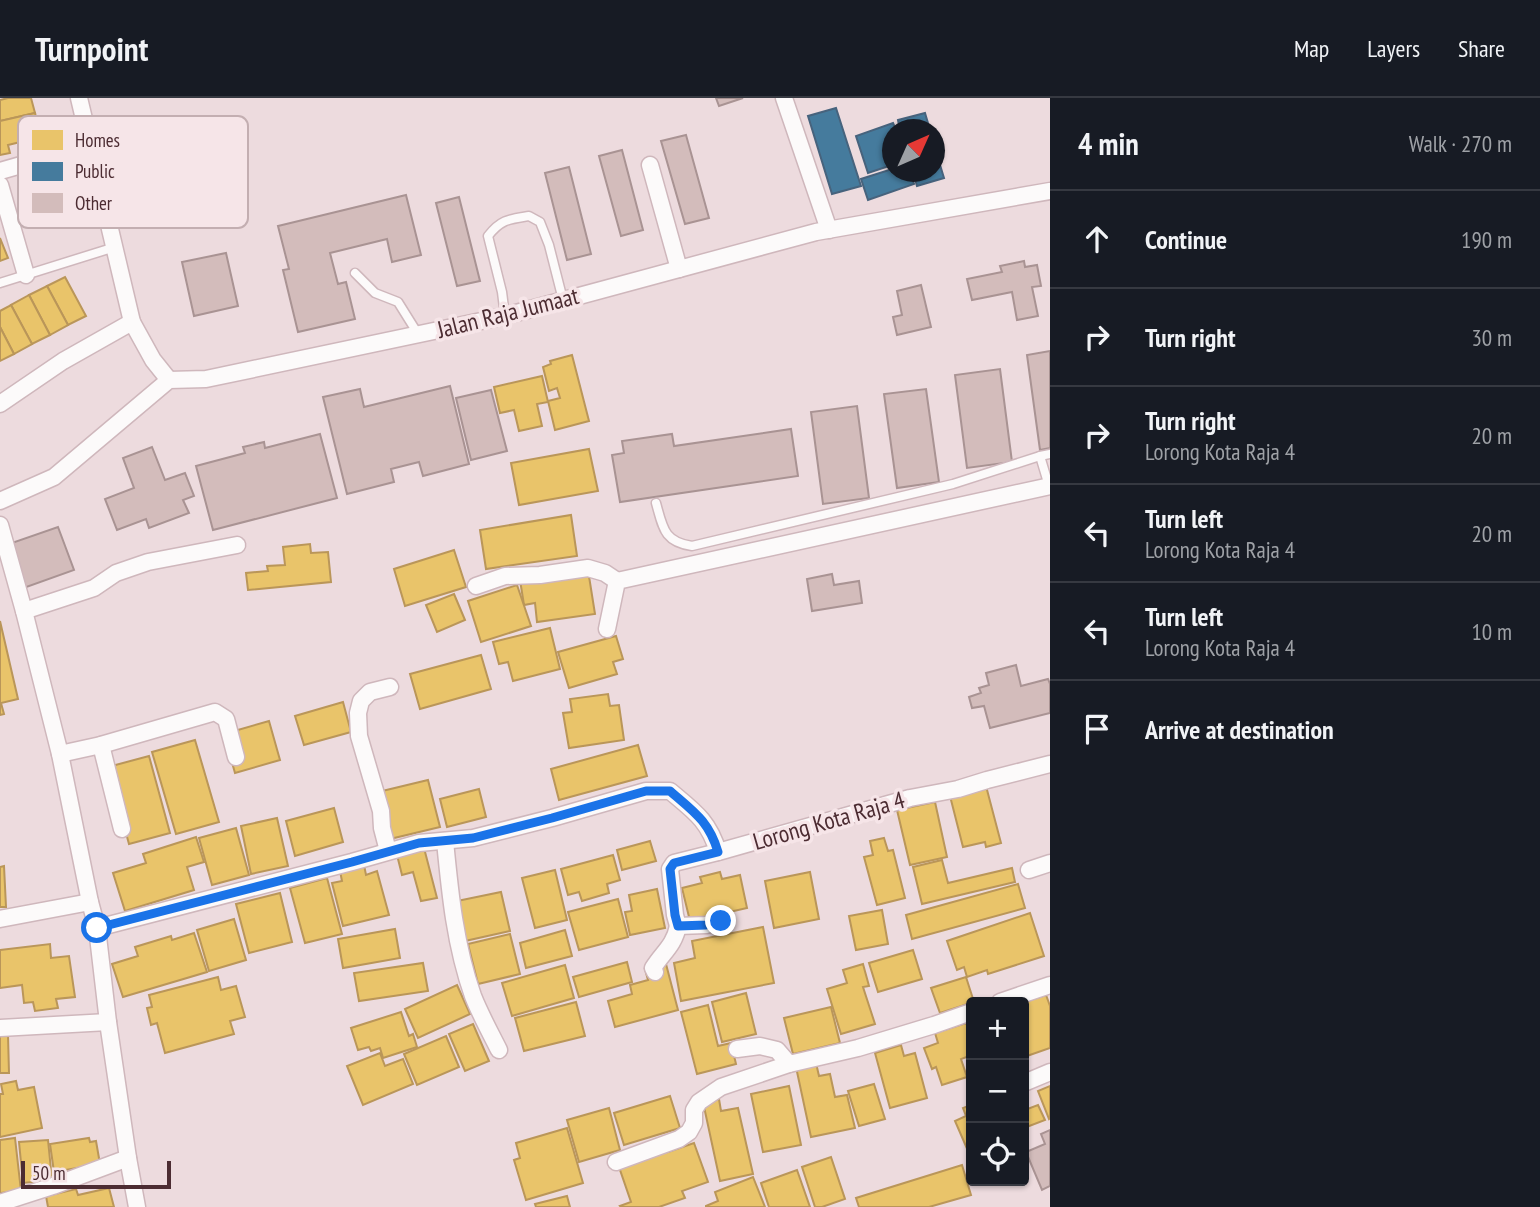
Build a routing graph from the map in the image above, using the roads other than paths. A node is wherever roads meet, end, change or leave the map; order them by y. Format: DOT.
graph roads {
  1 [pos="79,98"];
  2 [pos="783,98"];
  3 [pos="84,116"];
  4 [pos="650,165"];
  5 [pos="18,166"];
  6 [pos="0,171"];
  7 [pos="0,185"];
  8 [pos="1050,191"];
  9 [pos="111,228"];
  10 [pos="829,230"];
  11 [pos="115,247"];
  12 [pos="679,269"];
  13 [pos="355,273"];
  14 [pos="26,275"];
  15 [pos="0,283"];
  16 [pos="563,300"];
  17 [pos="505,316"];
  18 [pos="132,322"];
  19 [pos="418,334"];
  20 [pos="169,380"];
  21 [pos="0,404"];
  22 [pos="1050,454"];
  23 [pos="1040,456"];
  24 [pos="1049,486"];
  25 [pos="0,501"];
  26 [pos="656,503"];
  27 [pos="0,525"];
  28 [pos="237,545"];
  29 [pos="617,580"];
  30 [pos="476,586"];
  31 [pos="26,608"];
  32 [pos="607,629"];
  33 [pos="390,687"];
  34 [pos="80,750"];
  35 [pos="236,757"];
  36 [pos="1050,764"];
  37 [pos="122,829"];
  38 [pos="445,841"];
  39 [pos="388,851"];
  40 [pos="718,852"];
  41 [pos="1050,863"];
  42 [pos="1029,870"];
  43 [pos="89,902"];
  44 [pos="0,919"];
  45 [pos="721,921"];
  46 [pos="678,926"];
  47 [pos="97,928"];
  48 [pos="655,972"];
  49 [pos="1050,985"];
  50 [pos="1015,997"];
  51 [pos="966,1014"];
  52 [pos="108,1022"];
  53 [pos="0,1028"];
  54 [pos="499,1049"];
  55 [pos="737,1049"];
  56 [pos="789,1064"];
  57 [pos="1050,1072"];
  58 [pos="1029,1081"];
  59 [pos="128,1158"];
  60 [pos="616,1162"];
  61 [pos="0,1203"];
  62 [pos="137,1207"];
  1 -- 3 [label="street"];
  2 -- 10 [label="street"];
  4 -- 12 [label="street"];
  5 -- 6 [label="street"];
  7 -- 14 [label="street"];
  8 -- 10 [label="street, Jalan Raja Jumaat"];
  9 -- 11 [label="street"];
  10 -- 12 [label="street, Jalan Raja Jumaat"];
  11 -- 14 [label="lane"];
  11 -- 18 [label="street"];
  12 -- 16 [label="street, Jalan Raja Jumaat"];
  13 -- 19 [label="lane"];
  14 -- 15 [label="lane"];
  16 -- 17 [label="street, Jalan Raja Jumaat"];
  16 -- 17 [label="lane"];
  17 -- 19 [label="street, Jalan Raja Jumaat"];
  18 -- 20 [label="street"];
  18 -- 21 [label="street"];
  19 -- 20 [label="street, Jalan Raja Jumaat"];
  20 -- 25 [label="street"];
  22 -- 23 [label="lane"];
  23 -- 24 [label="lane"];
  23 -- 26 [label="lane"];
  24 -- 29 [label="street"];
  27 -- 31 [label="street"];
  28 -- 31 [label="street"];
  29 -- 30 [label="street"];
  29 -- 32 [label="street"];
  31 -- 34 [label="street"];
  33 -- 39 [label="street"];
  34 -- 35 [label="street"];
  34 -- 37 [label="street"];
  34 -- 43 [label="street"];
  36 -- 40 [label="street, Lorong Kota Raja 4"];
  38 -- 39 [label="street"];
  38 -- 40 [label="street"];
  38 -- 54 [label="street"];
  39 -- 47 [label="street"];
  40 -- 46 [label="street, Lorong Kota Raja 4"];
  41 -- 42 [label="street"];
  43 -- 44 [label="street"];
  43 -- 47 [label="street"];
  45 -- 46 [label="street"];
  46 -- 48 [label="street"];
  47 -- 52 [label="street"];
  49 -- 50 [label="street"];
  51 -- 56 [label="street"];
  52 -- 53 [label="street"];
  52 -- 59 [label="street"];
  55 -- 56 [label="street"];
  56 -- 60 [label="street"];
  57 -- 58 [label="street"];
  59 -- 61 [label="street"];
  59 -- 62 [label="street"];
}
